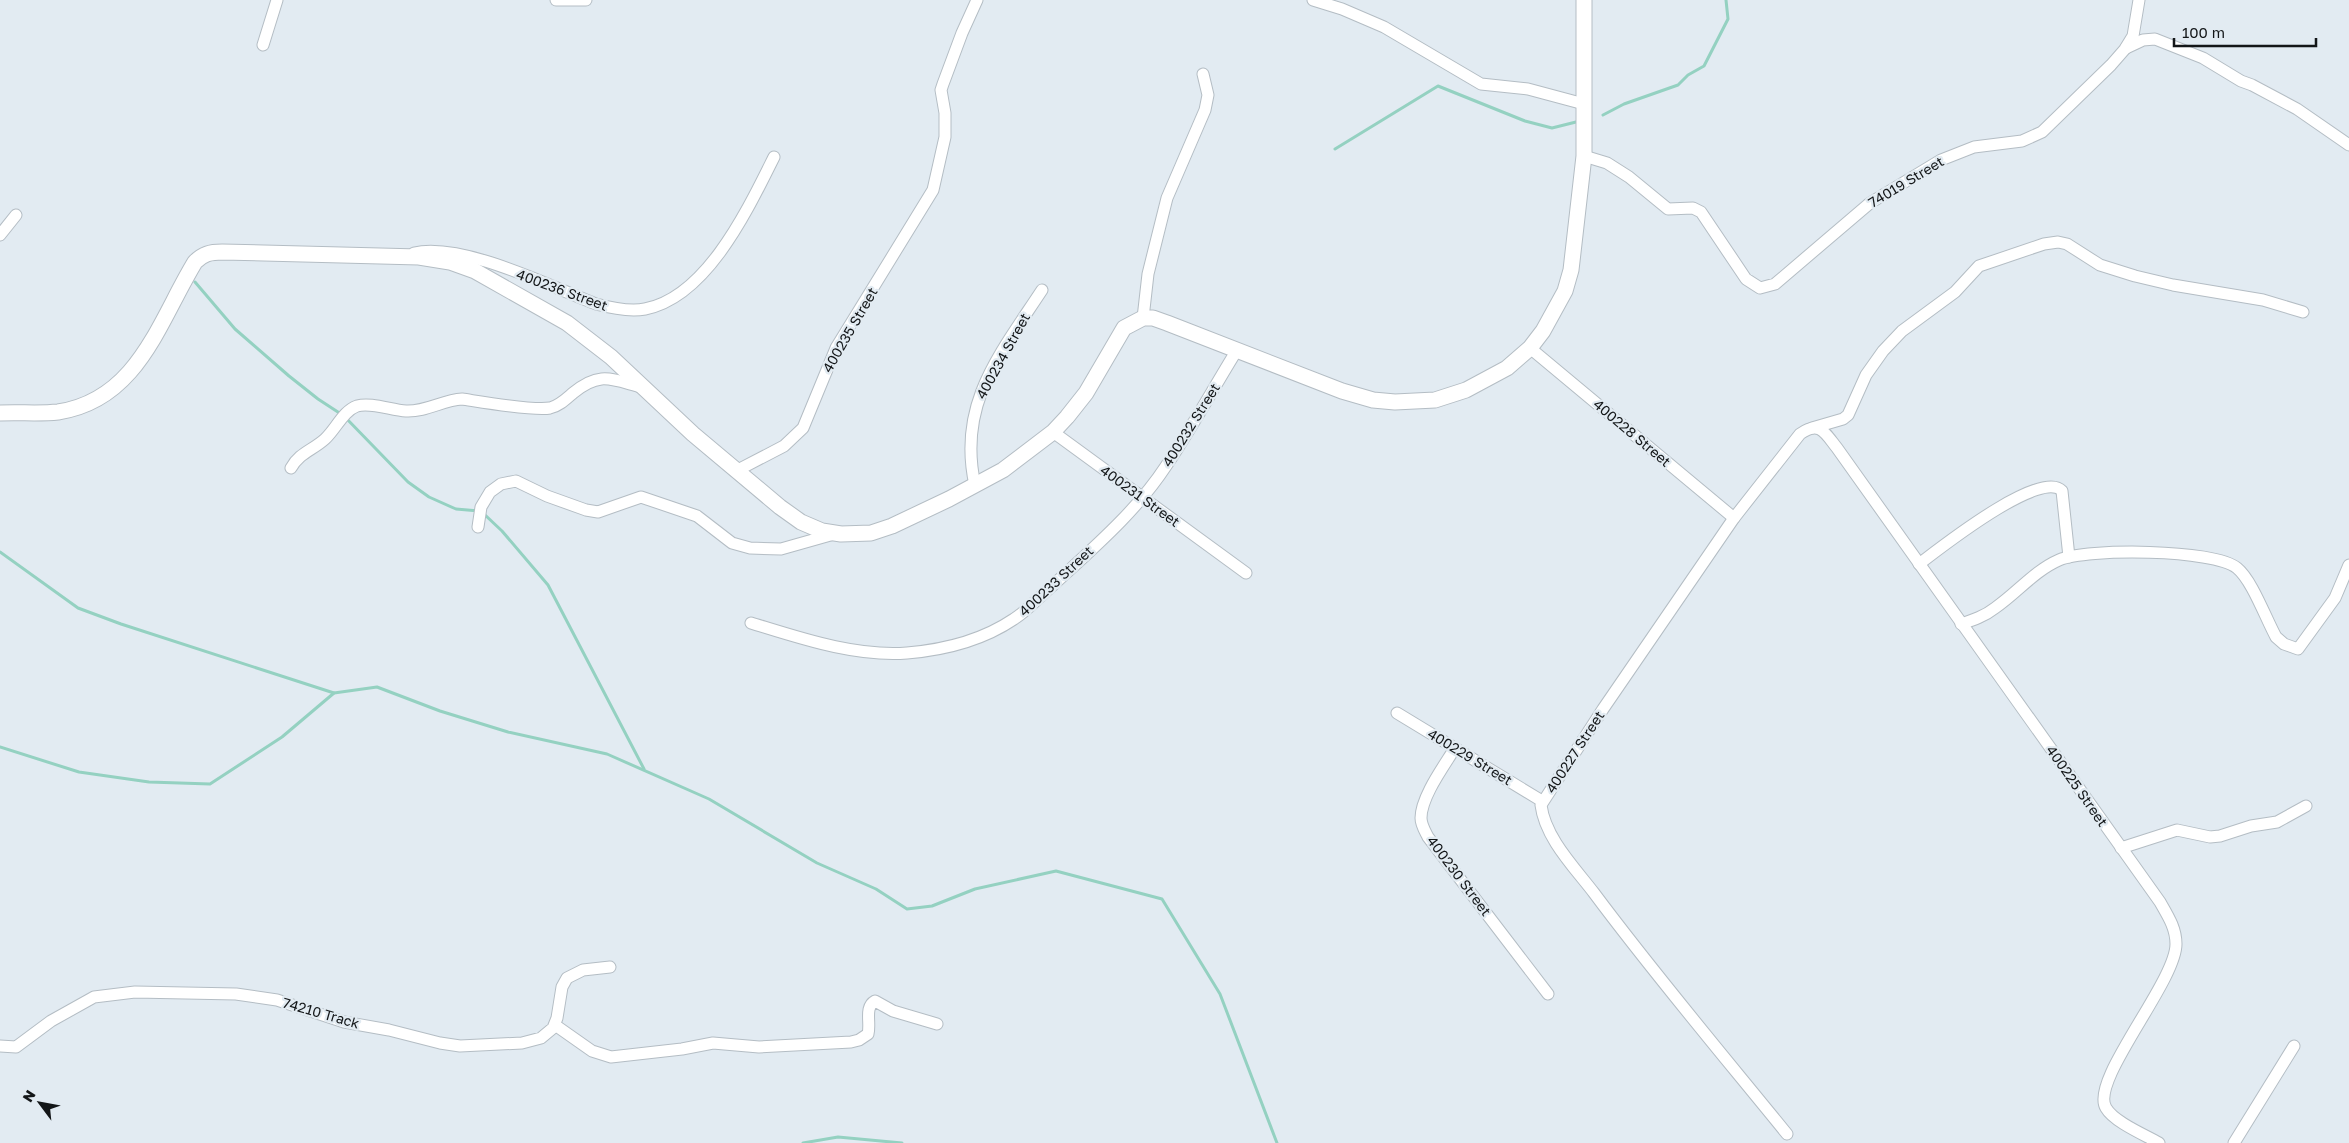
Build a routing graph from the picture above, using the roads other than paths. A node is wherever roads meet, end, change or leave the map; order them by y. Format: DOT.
graph roads {
  1 [pos="277,0"];
  2 [pos="556,0"];
  3 [pos="586,0"];
  4 [pos="977,0"];
  5 [pos="1313,0"];
  6 [pos="1584,0"];
  7 [pos="2139,0"];
  8 [pos="262,45"];
  9 [pos="2125,49"];
  10 [pos="1203,74"];
  11 [pos="1584,104"];
  12 [pos="2349,146"];
  13 [pos="1584,156"];
  14 [pos="774,157"];
  15 [pos="16,215"];
  16 [pos="0,235"];
  17 [pos="398,256"];
  18 [pos="1042,290"];
  19 [pos="2303,312"];
  20 [pos="1142,318"];
  21 [pos="1530,348"];
  22 [pos="1237,350"];
  23 [pos="646,389"];
  24 [pos="0,413"];
  25 [pos="1812,428"];
  26 [pos="1053,432"];
  27 [pos="291,468"];
  28 [pos="736,471"];
  29 [pos="974,484"];
  30 [pos="1142,498"];
  31 [pos="1734,518"];
  32 [pos="478,527"];
  33 [pos="836,533"];
  34 [pos="2069,557"];
  35 [pos="1919,564"];
  36 [pos="2349,565"];
  37 [pos="1246,573"];
  38 [pos="751,623"];
  39 [pos="1961,624"];
  40 [pos="1397,713"];
  41 [pos="1455,748"];
  42 [pos="1542,801"];
  43 [pos="2306,806"];
  44 [pos="2121,848"];
  45 [pos="610,967"];
  46 [pos="1548,994"];
  47 [pos="937,1024"];
  48 [pos="555,1025"];
  49 [pos="0,1046"];
  50 [pos="2294,1046"];
  51 [pos="1787,1134"];
  52 [pos="2159,1143"];
  53 [pos="2234,1143"];
  1 -- 8 [label="street"];
  2 -- 3 [label="street"];
  4 -- 28 [label="street, 400235 Street"];
  5 -- 11 [label="street"];
  6 -- 11 [label="street"];
  7 -- 9 [label="street, 74019 Street"];
  9 -- 12 [label="street"];
  9 -- 13 [label="street, 74019 Street"];
  10 -- 20 [label="street"];
  11 -- 13 [label="street"];
  13 -- 21 [label="street"];
  14 -- 17 [label="street, 400236 Street"];
  15 -- 16 [label="street"];
  17 -- 23 [label="street"];
  17 -- 24 [label="street"];
  18 -- 29 [label="street, 400234 Street"];
  19 -- 25 [label="street"];
  20 -- 22 [label="street"];
  20 -- 26 [label="street"];
  21 -- 22 [label="street"];
  21 -- 31 [label="street, 400228 Street"];
  22 -- 30 [label="street, 400232 Street"];
  23 -- 27 [label="street"];
  23 -- 28 [label="street"];
  25 -- 31 [label="street, 400227 Street"];
  25 -- 35 [label="street, 400225 Street"];
  26 -- 29 [label="street"];
  26 -- 30 [label="street, 400231 Street"];
  28 -- 33 [label="street"];
  29 -- 33 [label="street"];
  30 -- 37 [label="street, 400231 Street"];
  30 -- 38 [label="street, 400233 Street"];
  31 -- 42 [label="street, 400227 Street"];
  32 -- 33 [label="street"];
  34 -- 35 [label="street"];
  34 -- 36 [label="street"];
  34 -- 39 [label="street"];
  35 -- 39 [label="street, 400225 Street"];
  39 -- 44 [label="street, 400225 Street"];
  40 -- 41 [label="street, 400229 Street"];
  41 -- 42 [label="street, 400229 Street"];
  41 -- 46 [label="street, 400230 Street"];
  42 -- 51 [label="street, 400227 Street"];
  43 -- 44 [label="street"];
  44 -- 52 [label="street, 400225 Street"];
  45 -- 48 [label="street"];
  47 -- 48 [label="street"];
  48 -- 49 [label="street, 74210 Track"];
  50 -- 53 [label="street"];
}
